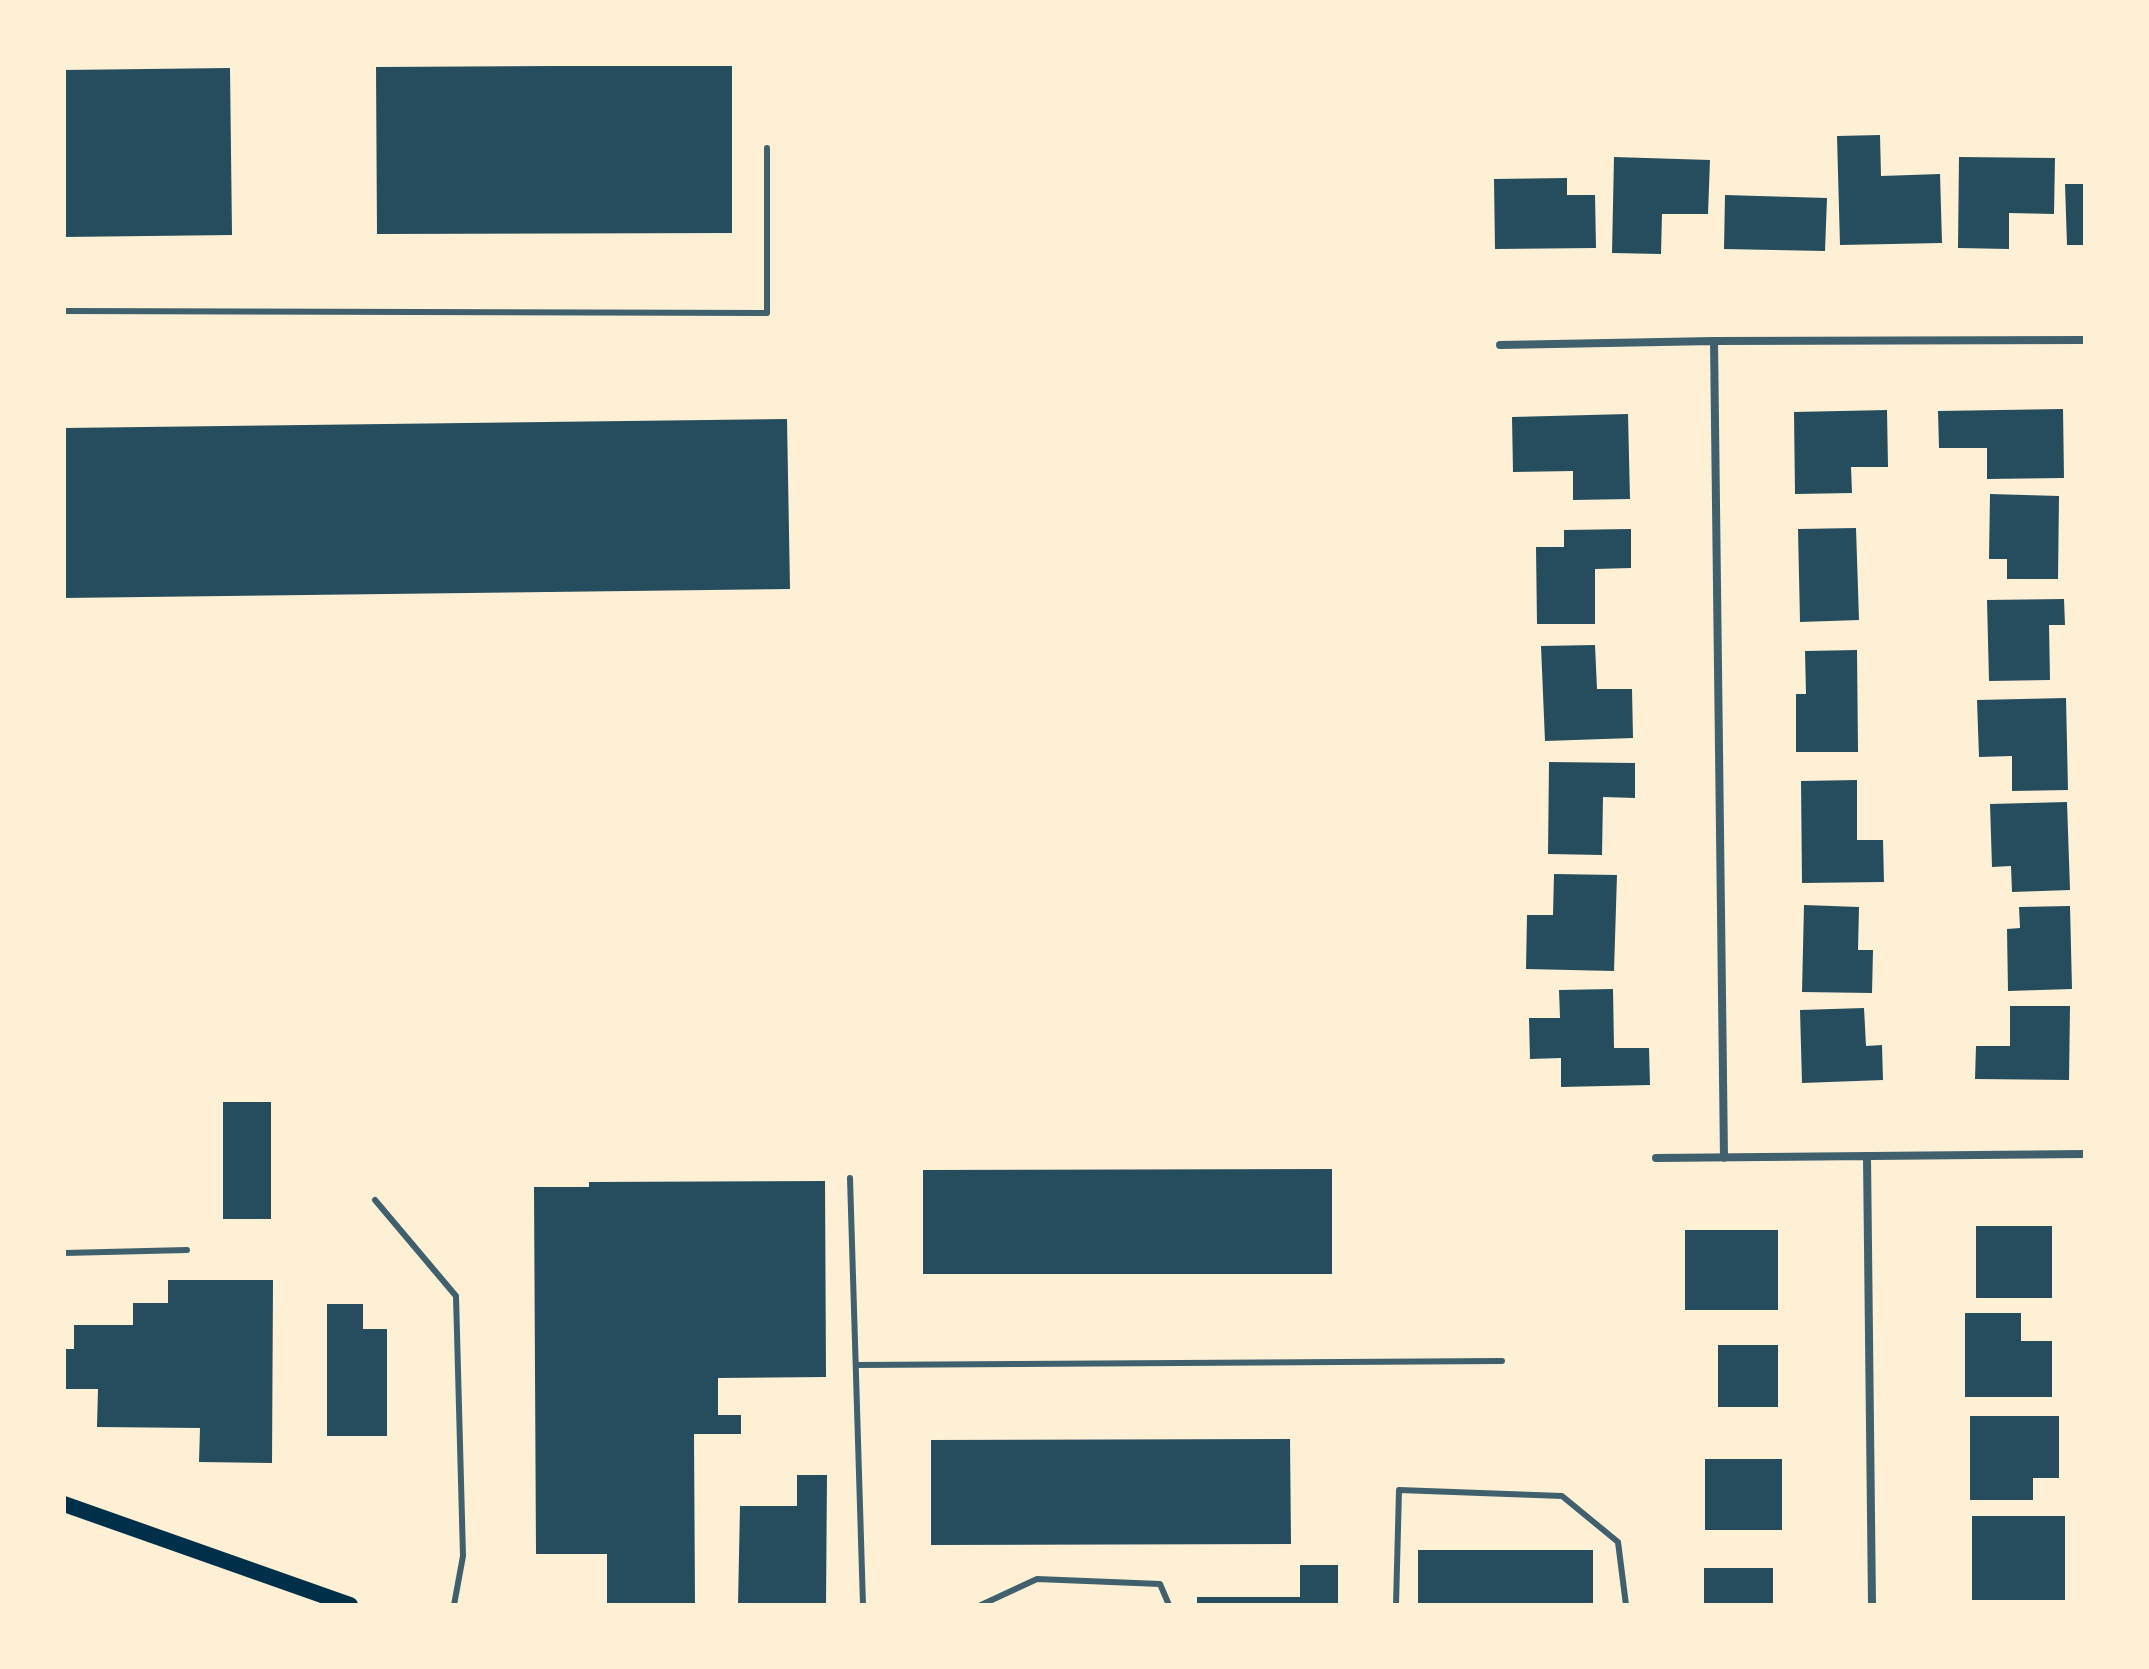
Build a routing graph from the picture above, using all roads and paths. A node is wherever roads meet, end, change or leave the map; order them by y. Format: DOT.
graph roads {
  1 [pos="767,148"];
  2 [pos="64,311"];
  3 [pos="2085,340"];
  4 [pos="1714,341"];
  5 [pos="1500,345"];
  6 [pos="2085,1154"];
  7 [pos="1867,1157"];
  8 [pos="1656,1158"];
  9 [pos="1724,1158"];
  10 [pos="850,1178"];
  11 [pos="375,1200"];
  12 [pos="187,1250"];
  13 [pos="64,1253"];
  14 [pos="1502,1361"];
  15 [pos="856,1365"];
  16 [pos="64,1504"];
  17 [pos="350,1605"];
  18 [pos="454,1605"];
  19 [pos="863,1605"];
  20 [pos="981,1605"];
  21 [pos="1169,1605"];
  22 [pos="1396,1605"];
  23 [pos="1626,1605"];
  24 [pos="1872,1605"];
  1 -- 2 [label="lane"];
  3 -- 4 [label="street"];
  4 -- 5 [label="street"];
  4 -- 9 [label="street"];
  6 -- 7 [label="street"];
  7 -- 9 [label="street"];
  7 -- 24 [label="street"];
  8 -- 9 [label="street"];
  10 -- 15 [label="lane"];
  11 -- 18 [label="lane"];
  12 -- 13 [label="lane"];
  14 -- 15 [label="lane"];
  15 -- 19 [label="lane"];
  16 -- 17 [label="main road"];
  20 -- 21 [label="lane"];
  22 -- 23 [label="lane"];
}
